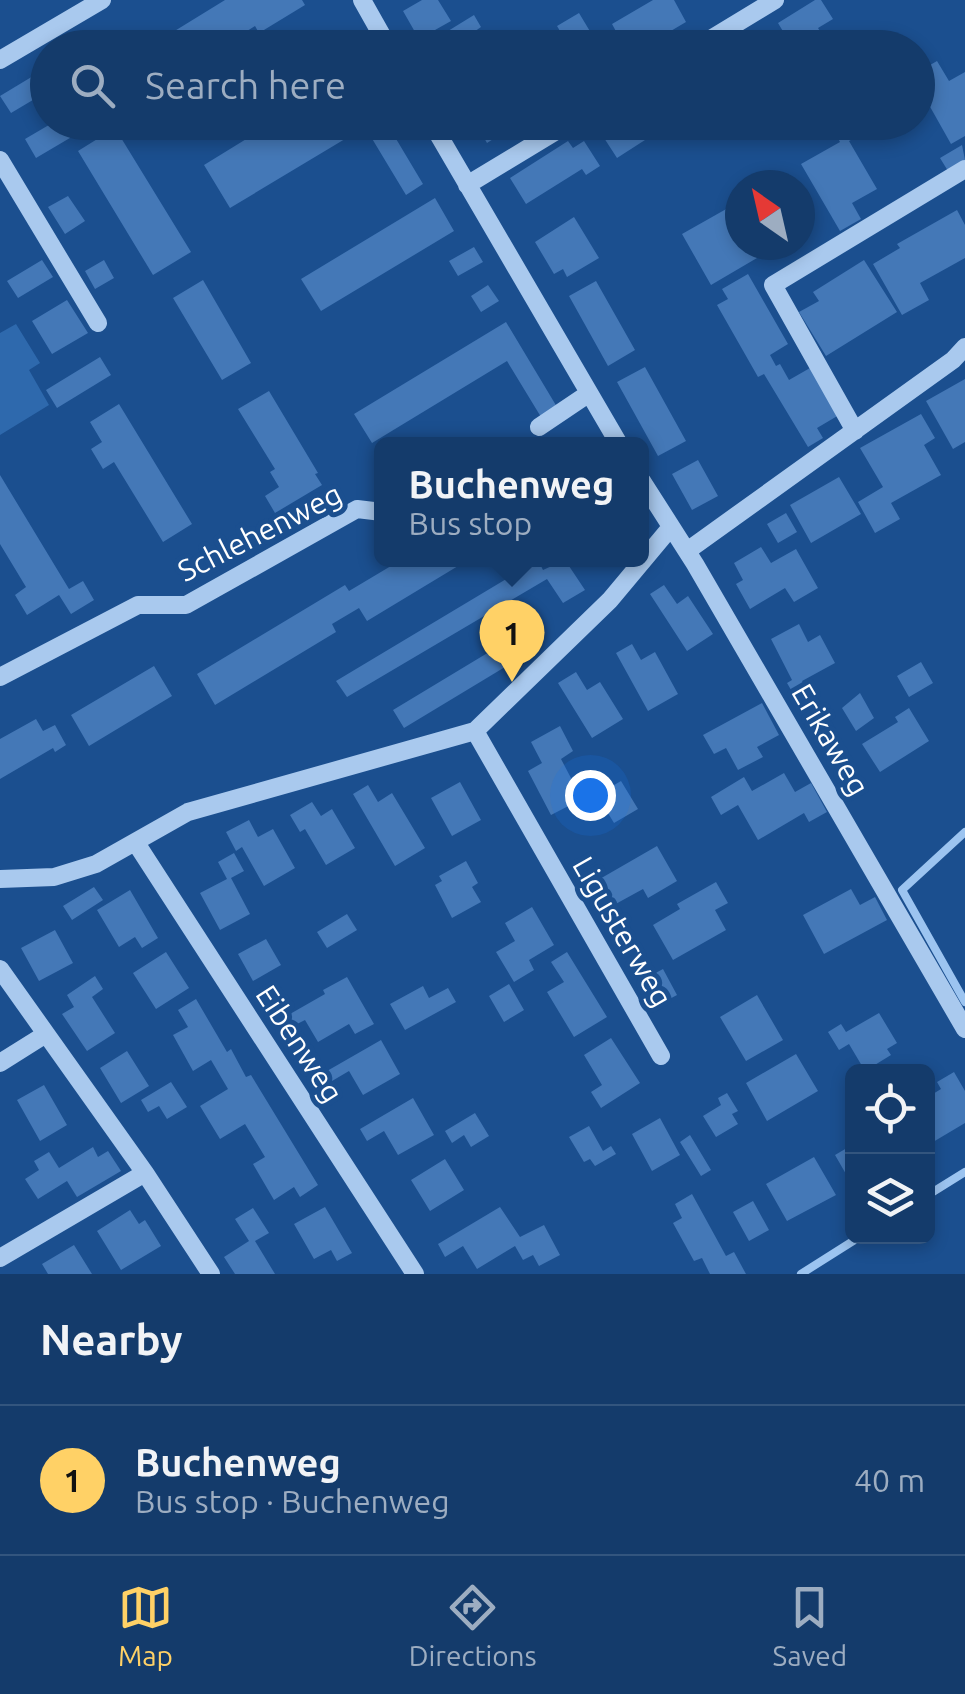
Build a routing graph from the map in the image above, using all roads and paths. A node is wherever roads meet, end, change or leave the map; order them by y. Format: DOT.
graph roads {
  1 [pos="102,0"];
  2 [pos="362,0"];
  3 [pos="775,0"];
  4 [pos="51,30"];
  5 [pos="379,30"];
  6 [pos="726,30"];
  7 [pos="30,42"];
  8 [pos="0,60"];
  9 [pos="442,140"];
  10 [pos="541,140"];
  11 [pos="0,160"];
  12 [pos="965,169"];
  13 [pos="466,184"];
  14 [pos="98,323"];
  15 [pos="965,348"];
  16 [pos="588,394"];
  17 [pos="539,427"];
  18 [pos="855,431"];
  19 [pos="615,437"];
  20 [pos="649,492"];
  21 [pos="374,511"];
  22 [pos="671,527"];
  23 [pos="687,552"];
  24 [pos="649,553"];
  25 [pos="638,567"];
  26 [pos="0,677"];
  27 [pos="475,731"];
  28 [pos="136,843"];
  29 [pos="0,879"];
  30 [pos="0,969"];
  31 [pos="965,1029"];
  32 [pos="46,1034"];
  33 [pos="662,1056"];
  34 [pos="0,1062"];
  35 [pos="145,1174"];
  36 [pos="0,1258"];
  37 [pos="211,1274"];
  38 [pos="415,1274"];
  1 -- 4 [label="street"];
  2 -- 5 [label="street"];
  3 -- 6 [label="street"];
  7 -- 8 [label="street"];
  9 -- 13 [label="street"];
  10 -- 13 [label="street"];
  11 -- 14 [label="street"];
  12 -- 18 [label="street"];
  13 -- 16 [label="street"];
  15 -- 18 [label="street"];
  16 -- 17 [label="street"];
  16 -- 19 [label="street"];
  18 -- 23 [label="street"];
  20 -- 22 [label="street, Erikaweg"];
  21 -- 26 [label="street, Schlehenweg"];
  22 -- 23 [label="street, Erikaweg"];
  22 -- 24 [label="street"];
  23 -- 31 [label="street, Erikaweg"];
  25 -- 27 [label="street"];
  27 -- 28 [label="street"];
  27 -- 33 [label="street, Ligusterweg"];
  28 -- 29 [label="street"];
  28 -- 38 [label="street, Eibenweg"];
  30 -- 32 [label="street"];
  32 -- 34 [label="street"];
  32 -- 35 [label="street"];
  35 -- 36 [label="street"];
  35 -- 37 [label="street"];
}
